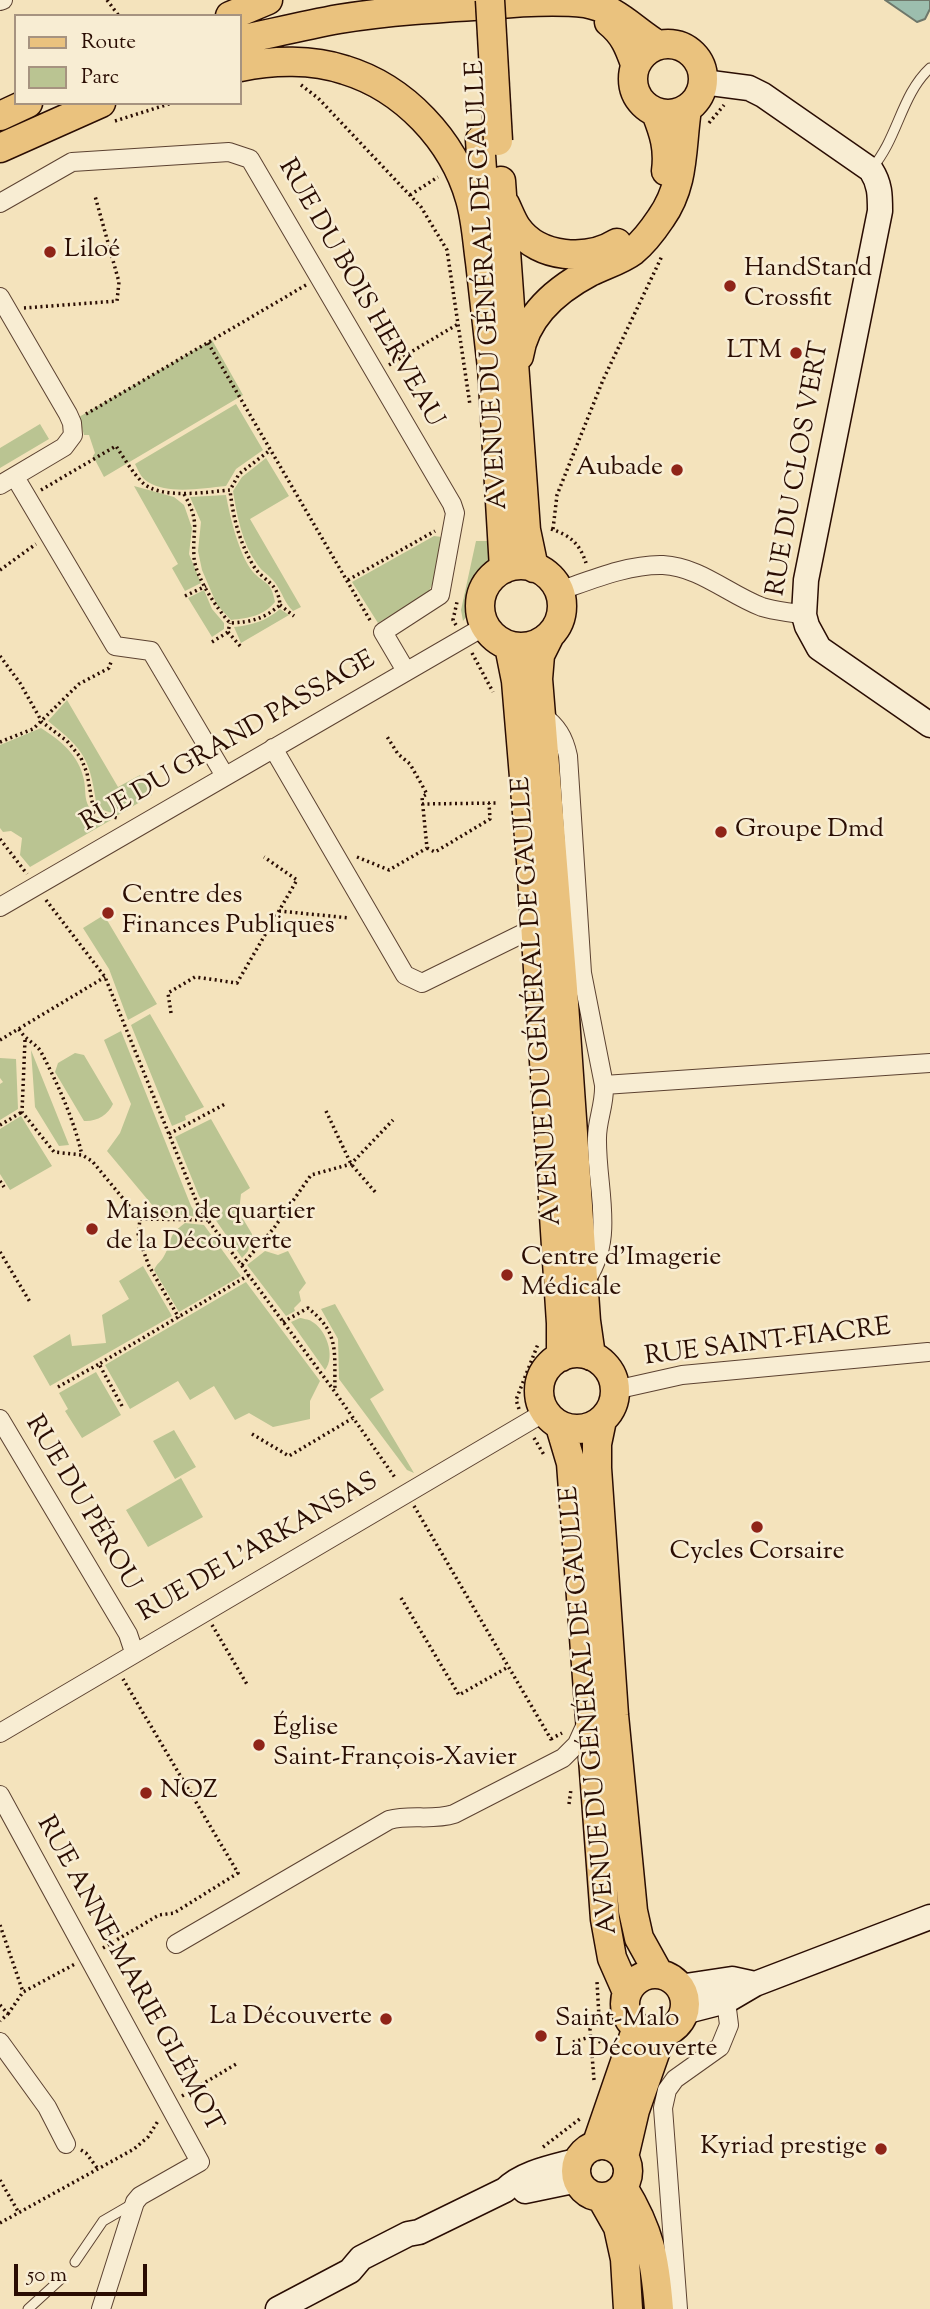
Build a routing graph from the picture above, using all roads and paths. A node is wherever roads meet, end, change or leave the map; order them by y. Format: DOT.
graph roads {
  1 [pos="268,0"];
  2 [pos="475,0"];
  3 [pos="490,0"];
  4 [pos="235,14"];
  5 [pos="242,40"];
  6 [pos="658,45"];
  7 [pos="242,50"];
  8 [pos="635,64"];
  9 [pos="242,67"];
  10 [pos="930,68"];
  11 [pos="704,82"];
  12 [pos="300,84"];
  13 [pos="749,88"];
  14 [pos="24,105"];
  15 [pos="93,105"];
  16 [pos="106,105"];
  17 [pos="60,113"];
  18 [pos="656,113"];
  19 [pos="0,116"];
  20 [pos="696,119"];
  21 [pos="0,128"];
  22 [pos="489,140"];
  23 [pos="0,148"];
  24 [pos="871,170"];
  25 [pos="95,196"];
  26 [pos="502,198"];
  27 [pos="0,203"];
  28 [pos="665,251"];
  29 [pos="319,277"];
  30 [pos="0,297"];
  31 [pos="10,315"];
  32 [pos="458,323"];
  33 [pos="208,343"];
  34 [pos="492,368"];
  35 [pos="375,373"];
  36 [pos="516,390"];
  37 [pos="471,415"];
  38 [pos="72,423"];
  39 [pos="269,451"];
  40 [pos="8,481"];
  41 [pos="230,490"];
  42 [pos="184,494"];
  43 [pos="27,498"];
  44 [pos="438,529"];
  45 [pos="553,529"];
  46 [pos="49,535"];
  47 [pos="534,568"];
  48 [pos="0,569"];
  49 [pos="504,569"];
  50 [pos="347,580"];
  51 [pos="206,586"];
  52 [pos="559,591"];
  53 [pos="458,594"];
  54 [pos="185,596"];
  55 [pos="280,605"];
  56 [pos="804,615"];
  57 [pos="294,616"];
  58 [pos="230,623"];
  59 [pos="372,624"];
  60 [pos="474,631"];
  61 [pos="228,632"];
  62 [pos="550,635"];
  63 [pos="212,642"];
  64 [pos="115,646"];
  65 [pos="509,646"];
  66 [pos="241,647"];
  67 [pos="0,656"];
  68 [pos="405,671"];
  69 [pos="491,688"];
  70 [pos="542,715"];
  71 [pos="41,722"];
  72 [pos="930,725"];
  73 [pos="386,735"];
  74 [pos="0,742"];
  75 [pos="273,748"];
  76 [pos="225,776"];
  77 [pos="489,803"];
  78 [pos="499,803"];
  79 [pos="422,804"];
  80 [pos="117,818"];
  81 [pos="0,839"];
  82 [pos="427,848"];
  83 [pos="349,853"];
  84 [pos="264,857"];
  85 [pos="36,886"];
  86 [pos="0,907"];
  87 [pos="279,911"];
  88 [pos="350,918"];
  89 [pos="536,927"];
  90 [pos="105,978"];
  91 [pos="170,1013"];
  92 [pos="19,1029"];
  93 [pos="0,1040"];
  94 [pos="25,1040"];
  95 [pos="930,1063"];
  96 [pos="604,1085"];
  97 [pos="225,1104"];
  98 [pos="326,1111"];
  99 [pos="22,1112"];
  100 [pos="393,1120"];
  101 [pos="0,1125"];
  102 [pos="169,1135"];
  103 [pos="82,1155"];
  104 [pos="351,1164"];
  105 [pos="0,1181"];
  106 [pos="4,1187"];
  107 [pos="376,1193"];
  108 [pos="141,1219"];
  109 [pos="209,1220"];
  110 [pos="0,1252"];
  111 [pos="242,1265"];
  112 [pos="249,1275"];
  113 [pos="583,1284"];
  114 [pos="30,1302"];
  115 [pos="178,1318"];
  116 [pos="283,1322"];
  117 [pos="928,1352"];
  118 [pos="591,1356"];
  119 [pos="561,1357"];
  120 [pos="99,1364"];
  121 [pos="58,1387"];
  122 [pos="615,1390"];
  123 [pos="335,1392"];
  124 [pos="122,1406"];
  125 [pos="353,1418"];
  126 [pos="0,1419"];
  127 [pos="553,1419"];
  128 [pos="602,1420"];
  129 [pos="252,1434"];
  130 [pos="406,1493"];
  131 [pos="401,1598"];
  132 [pos="204,1611"];
  133 [pos="134,1652"];
  134 [pos="115,1664"];
  135 [pos="508,1667"];
  136 [pos="248,1686"];
  137 [pos="589,1717"];
  138 [pos="0,1733"];
  139 [pos="566,1755"];
  140 [pos="594,1778"];
  141 [pos="0,1795"];
  142 [pos="569,1804"];
  143 [pos="159,1915"];
  144 [pos="930,1917"];
  145 [pos="0,1925"];
  146 [pos="176,1944"];
  147 [pos="597,1973"];
  148 [pos="755,1984"];
  149 [pos="674,1991"];
  150 [pos="23,1992"];
  151 [pos="627,1993"];
  152 [pos="726,2001"];
  153 [pos="0,2005"];
  154 [pos="0,2021"];
  155 [pos="649,2030"];
  156 [pos="590,2037"];
  157 [pos="0,2042"];
  158 [pos="573,2042"];
  159 [pos="609,2046"];
  160 [pos="238,2063"];
  161 [pos="593,2093"];
  162 [pos="169,2104"];
  163 [pos="590,2112"];
  164 [pos="66,2144"];
  165 [pos="540,2149"];
  166 [pos="624,2157"];
  167 [pos="584,2162"];
  168 [pos="98,2169"];
  169 [pos="0,2180"];
  170 [pos="612,2192"];
  171 [pos="135,2202"];
  172 [pos="19,2213"];
  173 [pos="0,2223"];
  174 [pos="75,2262"];
  175 [pos="62,2278"];
  176 [pos="27,2309"];
  177 [pos="102,2309"];
  178 [pos="278,2309"];
  179 [pos="628,2309"];
  180 [pos="659,2309"];
  181 [pos="678,2309"];
  1 -- 4 [label="main road"];
  2 -- 22 [label="main road, AVENUE DU GÉNÉRAL DE GAULLE"];
  3 -- 22 [label="main road, AVENUE DU GÉNÉRAL DE GAULLE, bridge"];
  5 -- 6 [label="main road"];
  6 -- 8 [label="main road"];
  6 -- 11 [label="main road"];
  7 -- 8 [label="main road"];
  8 -- 18 [label="main road"];
  9 -- 34 [label="main road"];
  10 -- 24 [label="lane"];
  11 -- 13 [label="street"];
  11 -- 20 [label="main road"];
  12 -- 32 [label="path"];
  13 -- 20 [label="path"];
  13 -- 24 [label="street"];
  14 -- 19 [label="main road"];
  15 -- 17 [label="main road"];
  16 -- 17 [label="main road"];
  17 -- 21 [label="main road"];
  17 -- 23 [label="main road"];
  18 -- 20 [label="main road"];
  18 -- 26 [label="main road"];
  20 -- 36 [label="main road"];
  22 -- 26 [label="main road, AVENUE DU GÉNÉRAL DE GAULLE"];
  22 -- 34 [label="main road, AVENUE DU GÉNÉRAL DE GAULLE"];
  24 -- 56 [label="street, RUE DU CLOS VERT"];
  25 -- 31 [label="path"];
  26 -- 36 [label="main road, AVENUE DU GÉNÉRAL DE GAULLE"];
  27 -- 29 [label="street, RUE DU BOIS HERVEAU"];
  28 -- 45 [label="path"];
  29 -- 33 [label="path"];
  29 -- 35 [label="street, RUE DU BOIS HERVEAU"];
  30 -- 31 [label="street"];
  31 -- 38 [label="street"];
  32 -- 35 [label="path"];
  32 -- 37 [label="path"];
  33 -- 38 [label="path"];
  33 -- 39 [label="path"];
  34 -- 49 [label="main road, AVENUE DU GÉNÉRAL DE GAULLE"];
  35 -- 68 [label="street, RUE DU BOIS HERVEAU"];
  36 -- 47 [label="main road, AVENUE DU GÉNÉRAL DE GAULLE"];
  38 -- 40 [label="street"];
  39 -- 41 [label="path"];
  39 -- 50 [label="path"];
  40 -- 43 [label="street"];
  41 -- 42 [label="path"];
  41 -- 55 [label="path"];
  42 -- 43 [label="path"];
  42 -- 51 [label="path"];
  43 -- 46 [label="street"];
  44 -- 50 [label="path"];
  46 -- 48 [label="path"];
  46 -- 64 [label="street"];
  47 -- 49 [label="main road"];
  47 -- 52 [label="main road"];
  49 -- 60 [label="main road"];
  50 -- 59 [label="path"];
  51 -- 54 [label="path"];
  51 -- 58 [label="path"];
  52 -- 56 [label="street"];
  52 -- 62 [label="main road"];
  53 -- 60 [label="path"];
  55 -- 57 [label="path"];
  55 -- 58 [label="path"];
  56 -- 72 [label="street"];
  58 -- 61 [label="path"];
  60 -- 65 [label="main road"];
  60 -- 68 [label="street, RUE DU GRAND PASSAGE"];
  60 -- 69 [label="path"];
  61 -- 63 [label="path"];
  61 -- 66 [label="path"];
  62 -- 65 [label="main road"];
  62 -- 70 [label="main road, AVENUE DU GÉNÉRAL DE GAULLE"];
  64 -- 71 [label="path"];
  64 -- 76 [label="street"];
  65 -- 89 [label="main road, AVENUE DU GÉNÉRAL DE GAULLE"];
  67 -- 71 [label="path"];
  68 -- 75 [label="street, RUE DU GRAND PASSAGE"];
  70 -- 96 [label="street, AVENUE DU GÉNÉRAL DE GAULLE"];
  70 -- 113 [label="main road, AVENUE DU GÉNÉRAL DE GAULLE"];
  71 -- 74 [label="path"];
  71 -- 80 [label="path"];
  73 -- 79 [label="path"];
  75 -- 76 [label="street, RUE DU GRAND PASSAGE"];
  75 -- 89 [label="street"];
  76 -- 85 [label="street, RUE DU GRAND PASSAGE"];
  77 -- 78 [label="path"];
  77 -- 79 [label="path"];
  77 -- 82 [label="path"];
  79 -- 82 [label="path"];
  81 -- 85 [label="path"];
  82 -- 83 [label="path"];
  84 -- 87 [label="path"];
  85 -- 86 [label="street, RUE DU GRAND PASSAGE"];
  85 -- 90 [label="path"];
  87 -- 88 [label="path"];
  87 -- 91 [label="path"];
  89 -- 119 [label="main road, AVENUE DU GÉNÉRAL DE GAULLE"];
  90 -- 92 [label="path"];
  90 -- 102 [label="path"];
  92 -- 93 [label="path"];
  92 -- 94 [label="path"];
  94 -- 99 [label="path"];
  94 -- 103 [label="path"];
  95 -- 96 [label="street"];
  96 -- 113 [label="street, AVENUE DU GÉNÉRAL DE GAULLE"];
  97 -- 102 [label="path"];
  98 -- 104 [label="path"];
  99 -- 101 [label="path"];
  99 -- 103 [label="path"];
  100 -- 104 [label="path"];
  102 -- 109 [label="path"];
  103 -- 108 [label="path"];
  104 -- 107 [label="path"];
  104 -- 111 [label="path"];
  105 -- 106 [label="path"];
  108 -- 109 [label="path"];
  108 -- 115 [label="path"];
  109 -- 111 [label="path"];
  110 -- 114 [label="path"];
  111 -- 112 [label="path"];
  112 -- 115 [label="path"];
  112 -- 116 [label="path"];
  113 -- 118 [label="main road, AVENUE DU GÉNÉRAL DE GAULLE"];
  115 -- 120 [label="path"];
  116 -- 123 [label="path"];
  116 -- 123 [label="path"];
  117 -- 122 [label="street, RUE SAINT-FIACRE"];
  118 -- 119 [label="main road"];
  118 -- 122 [label="main road"];
  119 -- 127 [label="main road"];
  120 -- 121 [label="path"];
  120 -- 124 [label="path"];
  122 -- 128 [label="main road"];
  123 -- 125 [label="path"];
  125 -- 129 [label="path"];
  125 -- 130 [label="path"];
  126 -- 133 [label="street, RUE DU PÉROU"];
  127 -- 128 [label="main road"];
  127 -- 130 [label="street, RUE DE L'ARKANSAS"];
  127 -- 137 [label="main road, AVENUE DU GÉNÉRAL DE GAULLE"];
  128 -- 149 [label="main road, AVENUE DU GÉNÉRAL DE GAULLE"];
  130 -- 132 [label="street, RUE DE L'ARKANSAS"];
  130 -- 135 [label="path"];
  131 -- 135 [label="path"];
  132 -- 133 [label="street, RUE DE L'ARKANSAS"];
  132 -- 136 [label="path"];
  133 -- 134 [label="street, RUE DE L'ARKANSAS"];
  134 -- 138 [label="street, RUE DE L'ARKANSAS"];
  134 -- 143 [label="path"];
  135 -- 139 [label="path"];
  137 -- 139 [label="street"];
  137 -- 140 [label="main road, AVENUE DU GÉNÉRAL DE GAULLE"];
  139 -- 140 [label="street"];
  139 -- 142 [label="path"];
  139 -- 146 [label="street"];
  140 -- 151 [label="main road, AVENUE DU GÉNÉRAL DE GAULLE"];
  141 -- 162 [label="street, RUE ANNE-MARIE GLÉMOT"];
  144 -- 148 [label="street"];
  145 -- 150 [label="path"];
  147 -- 156 [label="path"];
  148 -- 149 [label="street"];
  148 -- 152 [label="street"];
  149 -- 151 [label="main road"];
  149 -- 152 [label="street"];
  149 -- 155 [label="main road"];
  151 -- 155 [label="main road"];
  152 -- 181 [label="street"];
  153 -- 154 [label="path"];
  155 -- 166 [label="main road"];
  155 -- 167 [label="main road"];
  156 -- 158 [label="path"];
  156 -- 159 [label="path"];
  156 -- 161 [label="path"];
  157 -- 164 [label="street"];
  160 -- 162 [label="path"];
  162 -- 168 [label="path"];
  162 -- 171 [label="street, RUE ANNE-MARIE GLÉMOT"];
  163 -- 165 [label="path"];
  164 -- 168 [label="path"];
  166 -- 167 [label="main road"];
  166 -- 170 [label="main road"];
  167 -- 170 [label="main road"];
  167 -- 178 [label="street"];
  168 -- 172 [label="path"];
  169 -- 172 [label="path"];
  170 -- 179 [label="main road"];
  170 -- 180 [label="main road"];
  171 -- 174 [label="lane"];
  171 -- 177 [label="street"];
  172 -- 173 [label="path"];
  175 -- 176 [label="lane"];
}
